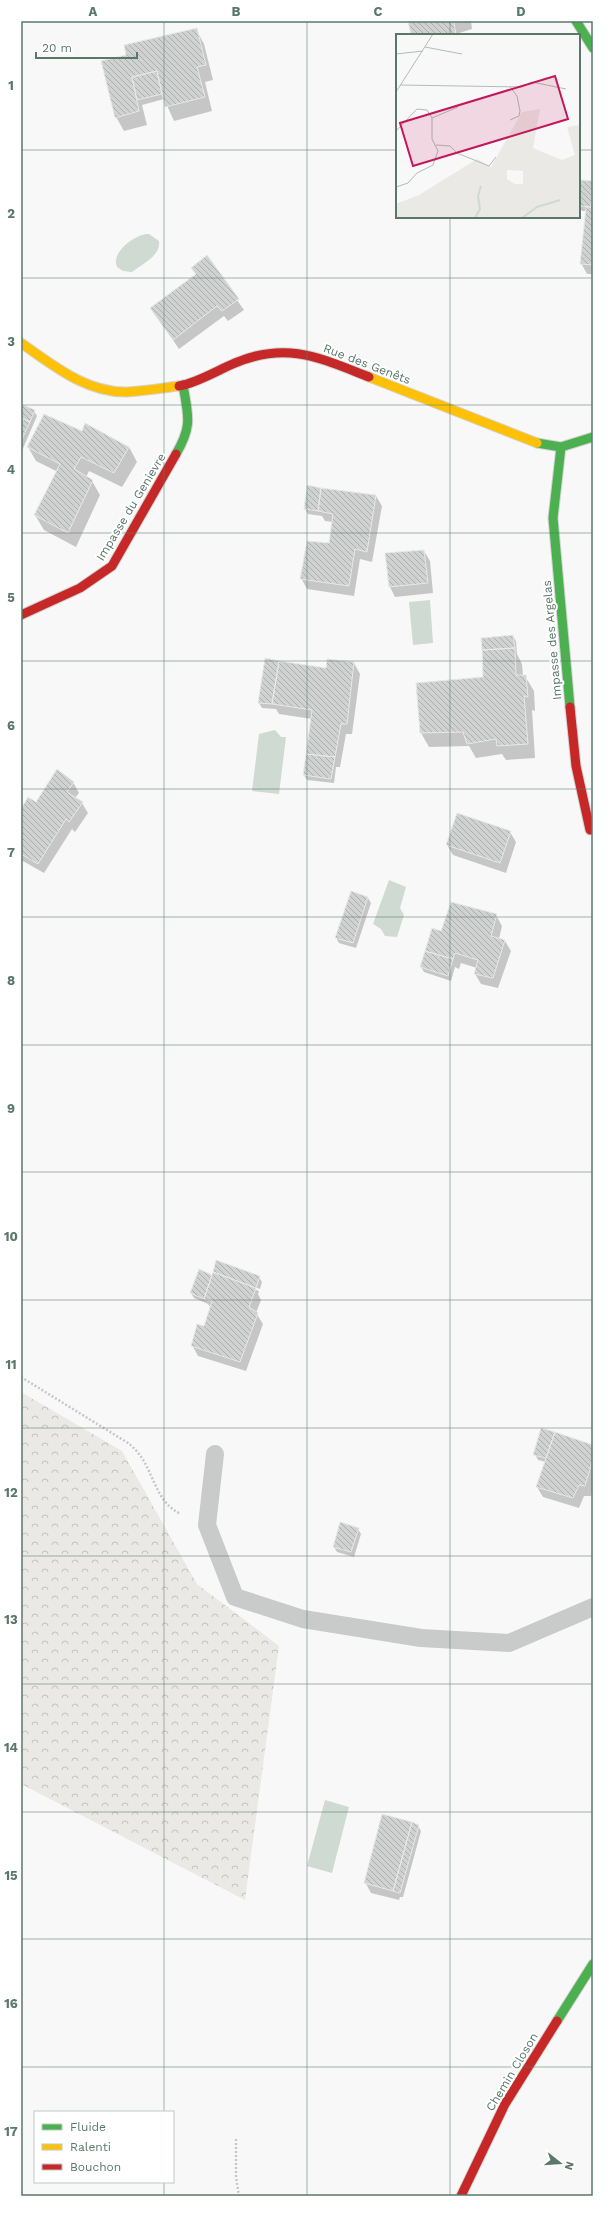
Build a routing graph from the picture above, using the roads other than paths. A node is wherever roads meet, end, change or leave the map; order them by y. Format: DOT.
graph roads {
  1 [pos="576,21"];
  2 [pos="593,48"];
  3 [pos="21,343"];
  4 [pos="183,385"];
  5 [pos="593,437"];
  6 [pos="561,447"];
  7 [pos="21,615"];
  8 [pos="590,830"];
  9 [pos="215,1454"];
  10 [pos="593,1607"];
  11 [pos="593,1964"];
  12 [pos="461,2196"];
  1 -- 2 [label="street"];
  3 -- 4 [label="street, Rue des Genêts"];
  4 -- 6 [label="street, Rue des Genêts"];
  4 -- 7 [label="street, Impasse du Genievre"];
  5 -- 6 [label="street, Rue des Genêts"];
  6 -- 8 [label="street, Impasse des Argelas"];
  9 -- 10 [label="lane"];
  11 -- 12 [label="street, Chemin Closon"];
}
